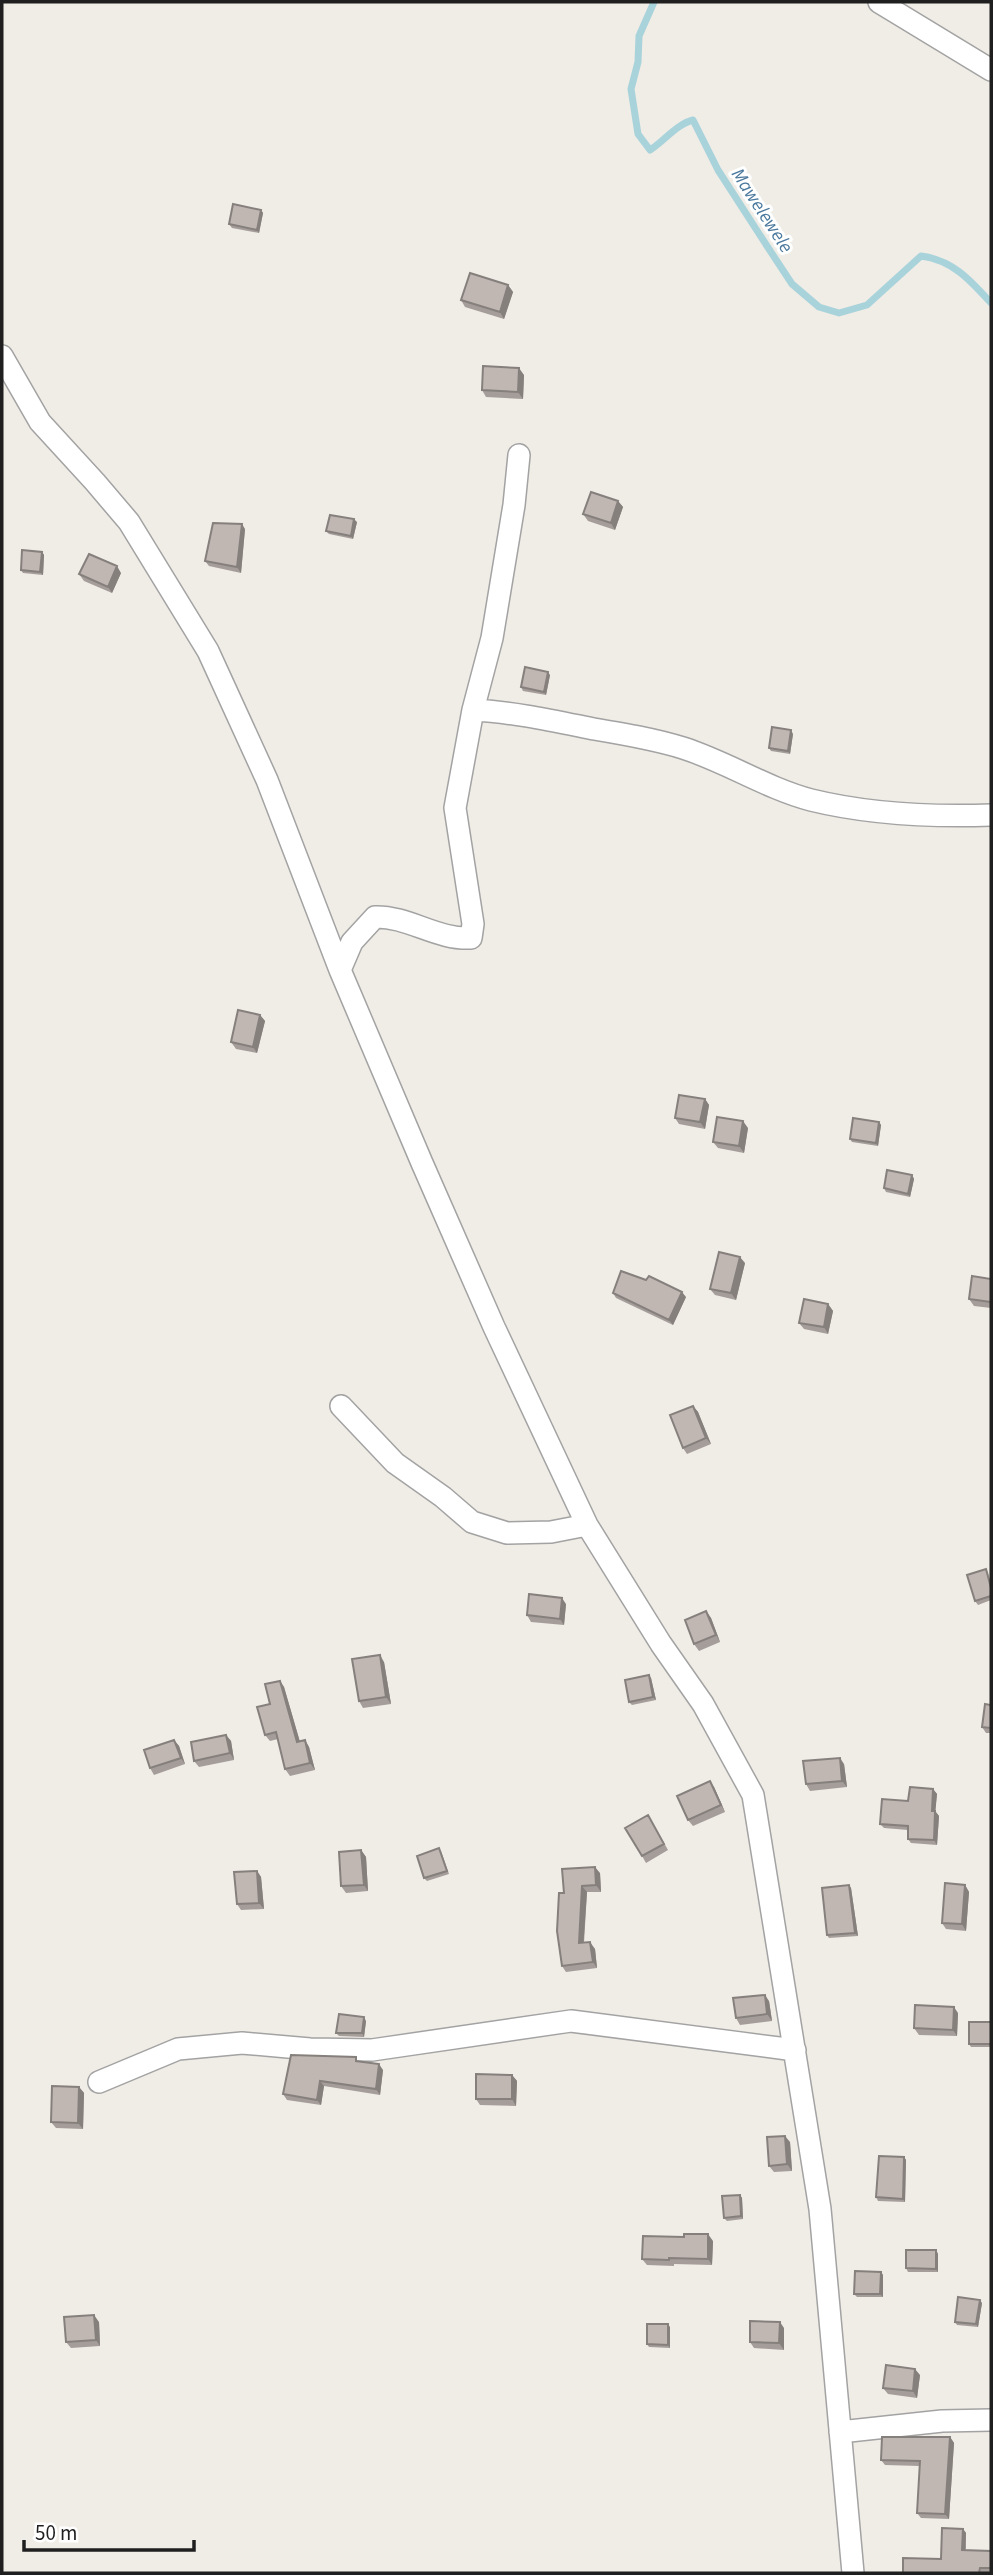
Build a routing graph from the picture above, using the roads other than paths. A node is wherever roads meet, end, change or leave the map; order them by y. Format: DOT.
graph roads {
  1 [pos="879,2"];
  2 [pos="991,70"];
  3 [pos="2,356"];
  4 [pos="519,456"];
  5 [pos="473,710"];
  6 [pos="991,816"];
  7 [pos="340,970"];
  8 [pos="341,1406"];
  9 [pos="587,1525"];
  10 [pos="795,2050"];
  11 [pos="99,2082"];
  12 [pos="991,2420"];
  13 [pos="840,2432"];
  14 [pos="852,2573"];
  1 -- 2 [label="street"];
  3 -- 7 [label="street"];
  4 -- 5 [label="street"];
  5 -- 6 [label="street"];
  5 -- 7 [label="street"];
  7 -- 9 [label="street"];
  8 -- 9 [label="street"];
  9 -- 10 [label="street"];
  10 -- 11 [label="street"];
  10 -- 13 [label="street"];
  12 -- 13 [label="street"];
  13 -- 14 [label="street"];
}
